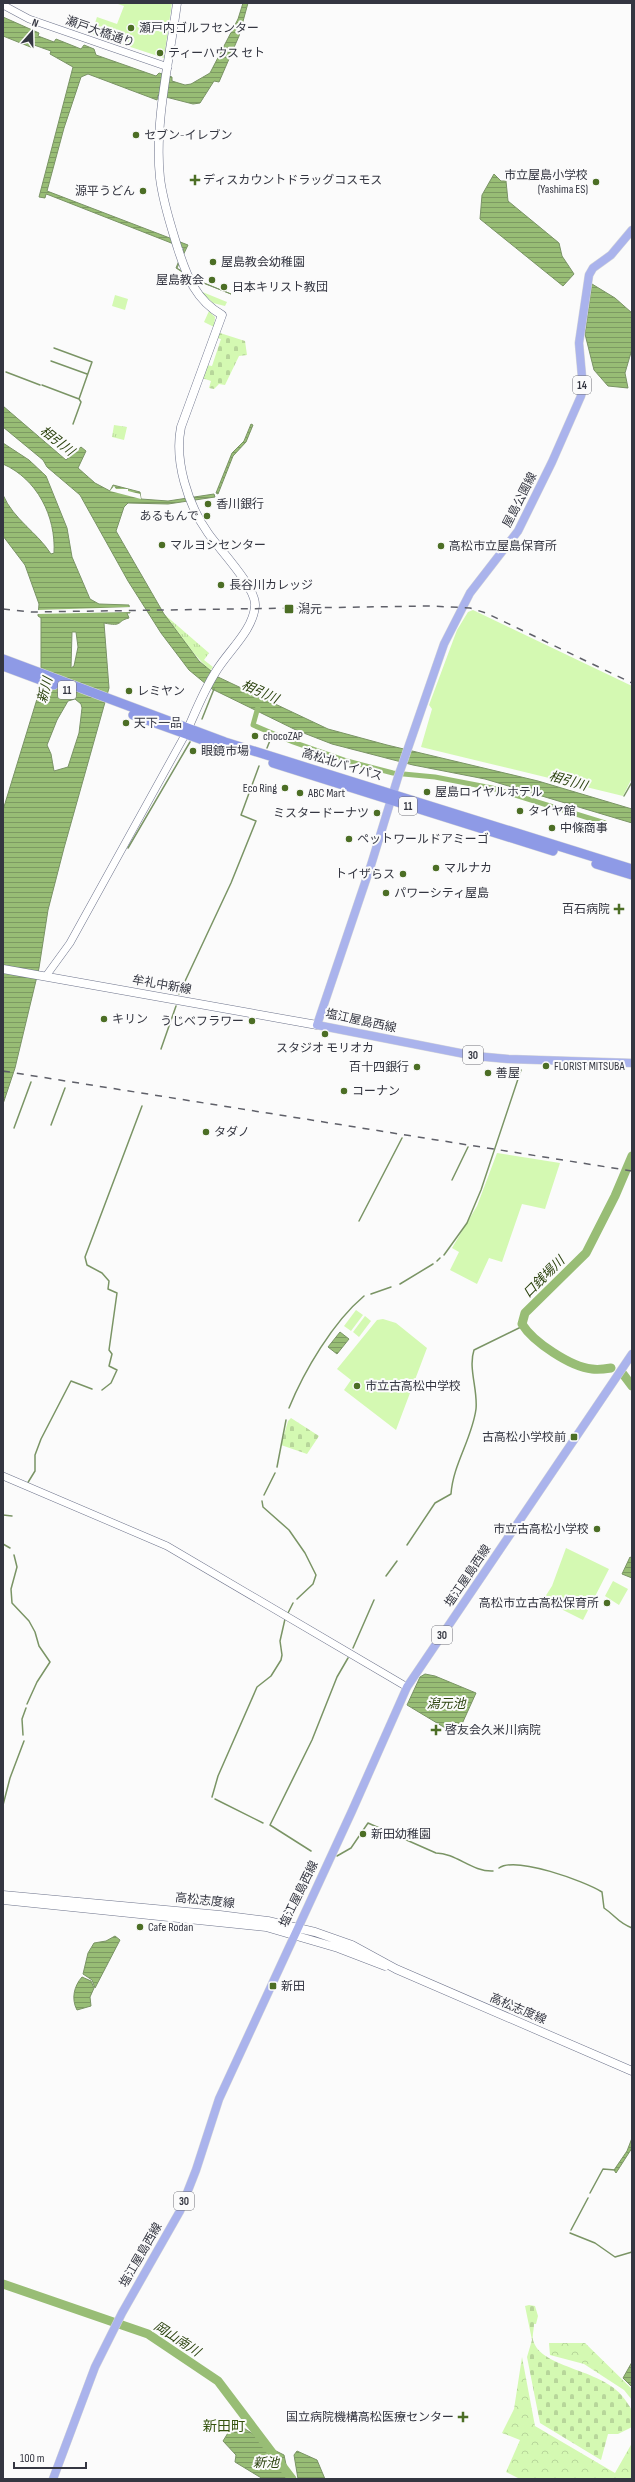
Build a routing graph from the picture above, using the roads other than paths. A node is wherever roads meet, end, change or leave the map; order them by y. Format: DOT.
graph roads {
  1 [pos="178,3"];
  2 [pos="3,5"];
  3 [pos="168,71"];
  4 [pos="632,230"];
  5 [pos="3,659"];
  6 [pos="3,666"];
  7 [pos="21,669"];
  8 [pos="187,732"];
  9 [pos="392,797"];
  10 [pos="632,869"];
  11 [pos="632,875"];
  12 [pos="3,969"];
  13 [pos="44,976"];
  14 [pos="317,1025"];
  15 [pos="632,1063"];
  16 [pos="632,1354"];
  17 [pos="3,1476"];
  18 [pos="407,1687"];
  19 [pos="3,1895"];
  20 [pos="3,1900"];
  21 [pos="296,1931"];
  22 [pos="632,2071"];
  23 [pos="53,2479"];
  1 -- 3 [label="main road"];
  2 -- 3 [label="street, 瀬戸大橋通り"];
  3 -- 8 [label="main road"];
  4 -- 9 [label="main road, 屋島公園線 / 14"];
  5 -- 7 [label="highway, 高松北バイパス / 11"];
  6 -- 7 [label="highway, 高松北バイパス / 11"];
  7 -- 8 [label="highway, 高松北バイパス / 11"];
  8 -- 9 [label="highway, 高松北バイパス / 11"];
  8 -- 13 [label="street"];
  9 -- 10 [label="highway, 高松北バイパス / 11"];
  9 -- 11 [label="highway, 高松北バイパス / 11"];
  9 -- 14 [label="main road, 塩江屋島西線"];
  12 -- 13 [label="main road, 牟礼中新線"];
  13 -- 14 [label="main road, 牟礼中新線"];
  14 -- 15 [label="main road, 塩江屋島西線 / 30"];
  16 -- 18 [label="main road, 塩江屋島西線 / 30"];
  17 -- 18 [label="street"];
  18 -- 21 [label="main road, 塩江屋島西線 / 30"];
  19 -- 21 [label="main road, 高松志度線"];
  20 -- 21 [label="main road, 高松志度線"];
  21 -- 22 [label="main road, 高松志度線"];
  21 -- 23 [label="main road, 塩江屋島西線 / 30"];
}
